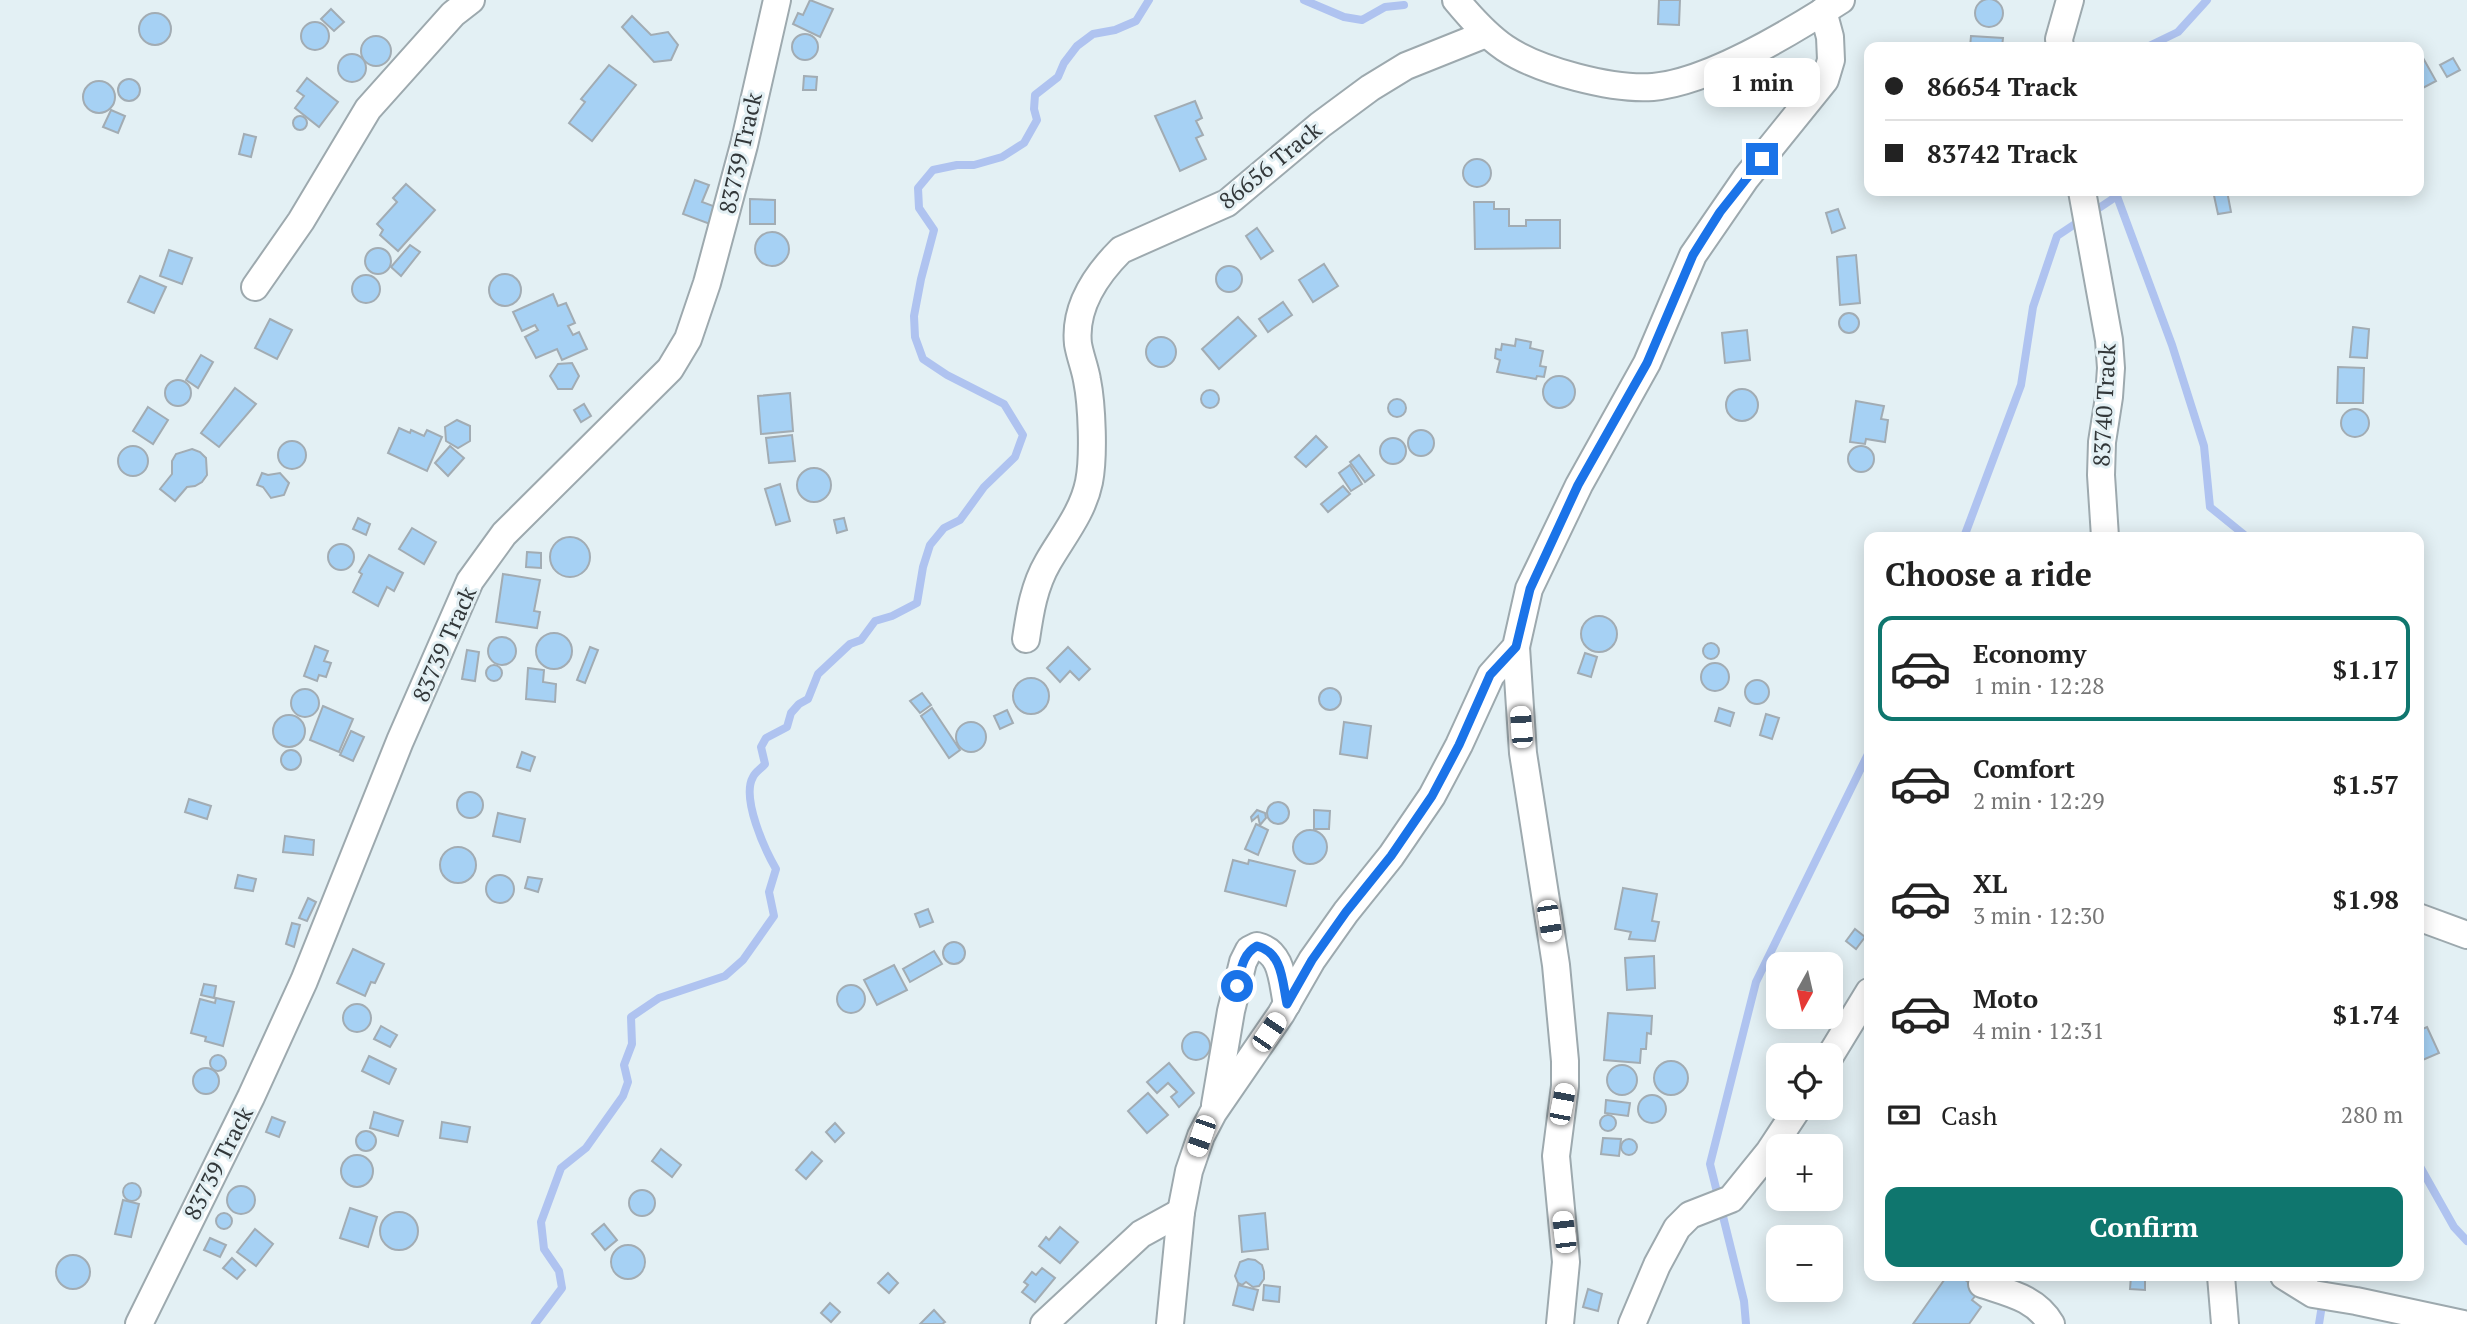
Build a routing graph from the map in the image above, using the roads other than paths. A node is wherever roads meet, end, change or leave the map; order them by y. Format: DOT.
graph roads {
  1 [pos="471,0"];
  2 [pos="777,0"];
  3 [pos="1456,0"];
  4 [pos="2070,0"];
  5 [pos="1832,6"];
  6 [pos="1486,34"];
  7 [pos="2059,42"];
  8 [pos="2083,196"];
  9 [pos="255,287"];
  10 [pos="2105,532"];
  11 [pos="1026,639"];
  12 [pos="1516,647"];
  13 [pos="2424,919"];
  14 [pos="2467,935"];
  15 [pos="1864,1000"];
  16 [pos="1287,1004"];
  17 [pos="1838,1043"];
  18 [pos="1213,1113"];
  19 [pos="1790,1120"];
  20 [pos="1181,1212"];
  21 [pos="2221,1281"];
  22 [pos="2292,1281"];
  23 [pos="1982,1284"];
  24 [pos="139,1324"];
  25 [pos="1044,1324"];
  26 [pos="1170,1324"];
  27 [pos="1560,1324"];
  28 [pos="1632,1324"];
  29 [pos="2051,1324"];
  30 [pos="2225,1324"];
  31 [pos="2463,1324"];
  1 -- 9 [label="street"];
  2 -- 24 [label="street, 83739 Track"];
  3 -- 6 [label="street"];
  4 -- 7 [label="street"];
  5 -- 6 [label="street"];
  5 -- 12 [label="street"];
  6 -- 11 [label="street, 86656 Track"];
  8 -- 10 [label="street, 83740 Track"];
  12 -- 16 [label="street"];
  12 -- 27 [label="street"];
  13 -- 14 [label="street"];
  15 -- 17 [label="street"];
  16 -- 18 [label="street"];
  16 -- 18 [label="street"];
  18 -- 20 [label="street"];
  19 -- 28 [label="street"];
  20 -- 25 [label="street"];
  20 -- 26 [label="street"];
  21 -- 30 [label="street"];
  22 -- 31 [label="street"];
  23 -- 29 [label="street"];
}
